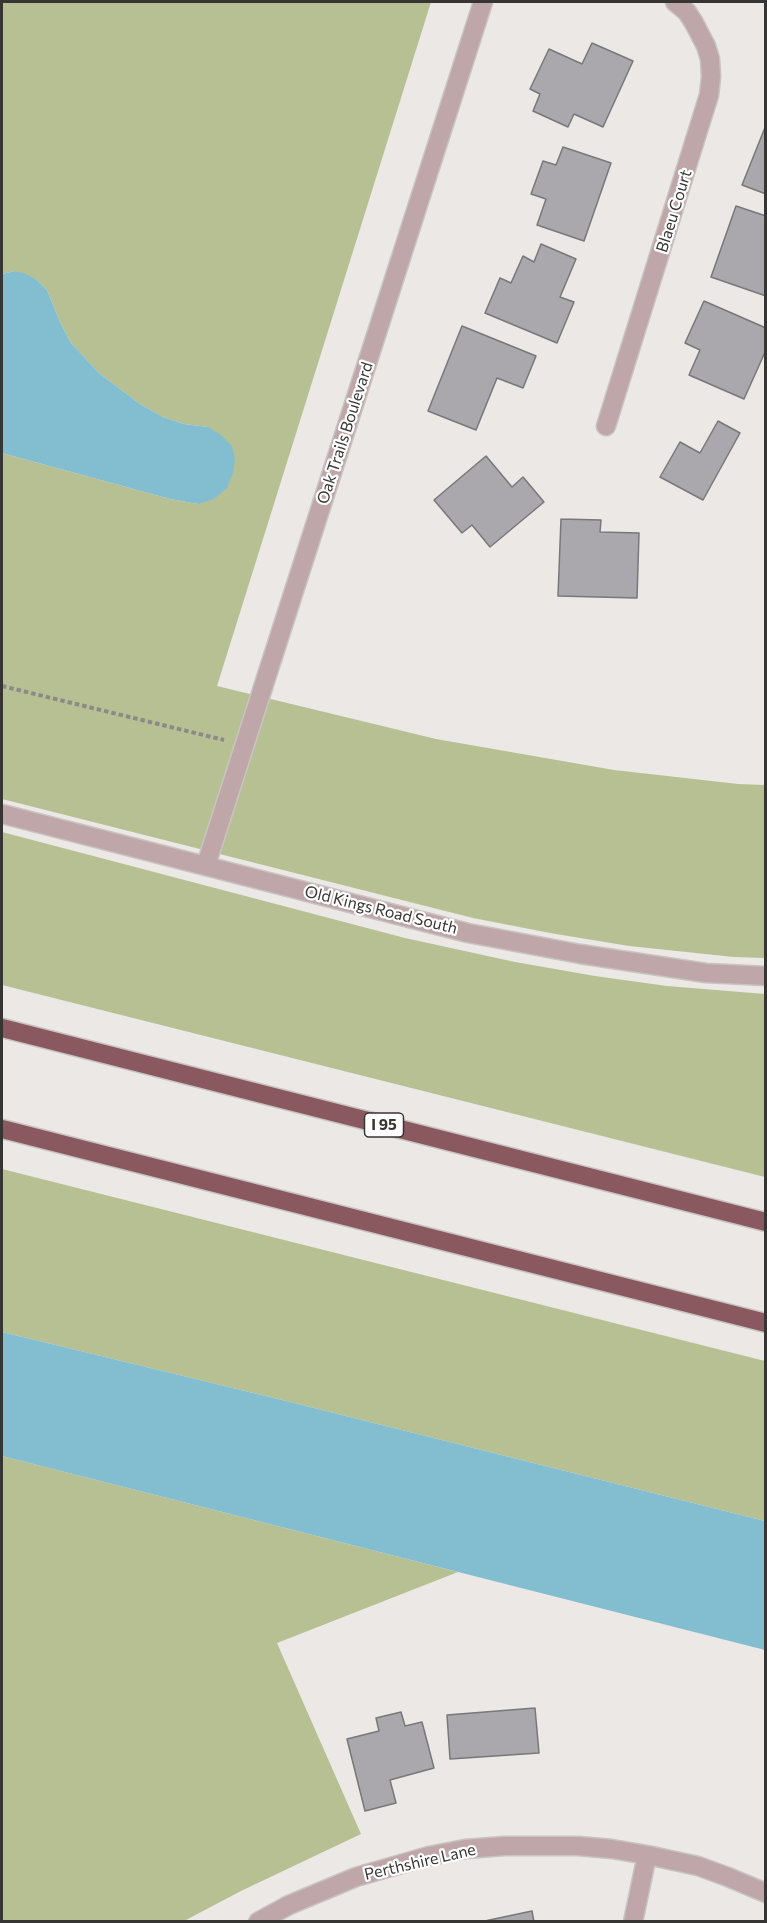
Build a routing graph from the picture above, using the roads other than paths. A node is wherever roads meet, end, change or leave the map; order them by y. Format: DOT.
graph roads {
  1 [pos="483,2"];
  2 [pos="675,2"];
  3 [pos="606,426"];
  4 [pos="2,814"];
  5 [pos="206,865"];
  6 [pos="765,976"];
  7 [pos="2,1028"];
  8 [pos="2,1129"];
  9 [pos="765,1222"];
  10 [pos="765,1323"];
  11 [pos="647,1855"];
  12 [pos="765,1893"];
  13 [pos="258,1922"];
  14 [pos="633,1922"];
  1 -- 5 [label="street, Oak Trails Boulevard"];
  2 -- 3 [label="street, Blaeu Court"];
  4 -- 5 [label="street, Old Kings Road South"];
  5 -- 6 [label="street, Old Kings Road South"];
  7 -- 9 [label="highway, I 95"];
  8 -- 10 [label="highway"];
  11 -- 12 [label="street, Perthshire Lane"];
  11 -- 13 [label="street, Perthshire Lane"];
  11 -- 14 [label="street"];
}
